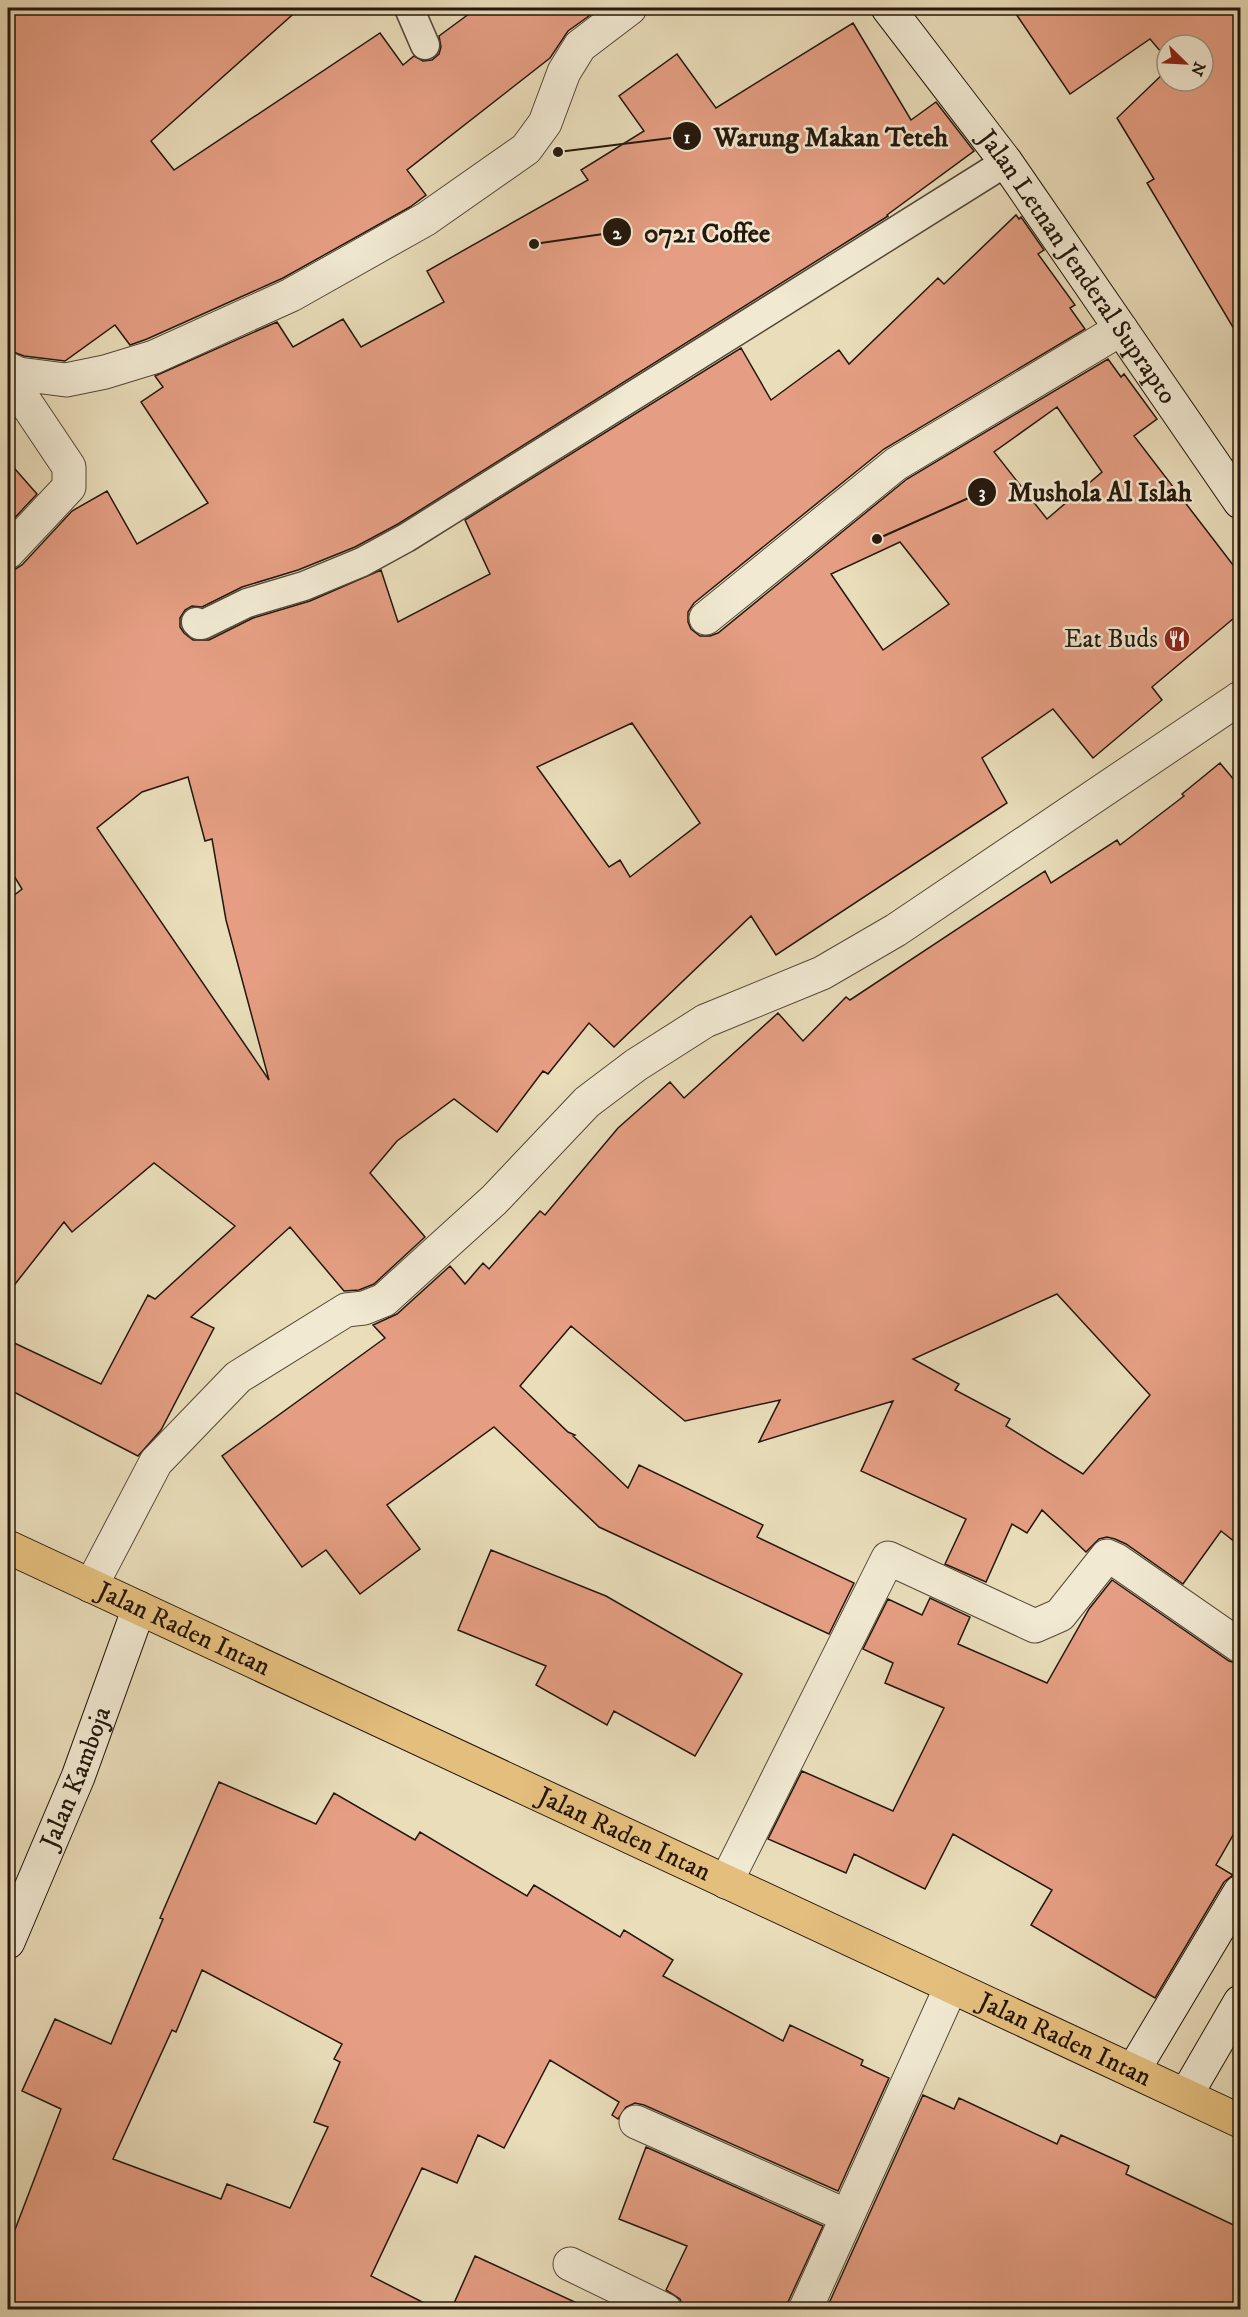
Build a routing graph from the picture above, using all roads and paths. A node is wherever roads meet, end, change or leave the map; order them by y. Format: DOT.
graph roads {
  1 [pos="409,8"];
  2 [pos="630,8"];
  3 [pos="888,8"];
  4 [pos="425,45"];
  5 [pos="1006,162"];
  6 [pos="1121,329"];
  7 [pos="8,369"];
  8 [pos="8,376"];
  9 [pos="1240,502"];
  10 [pos="8,552"];
  11 [pos="706,618"];
  12 [pos="196,622"];
  13 [pos="1240,698"];
  14 [pos="8,1547"];
  15 [pos="91,1586"];
  16 [pos="139,1608"];
  17 [pos="1240,1646"];
  18 [pos="726,1882"];
  19 [pos="1240,1892"];
  20 [pos="8,1942"];
  21 [pos="951,1986"];
  22 [pos="1240,2002"];
  23 [pos="1133,2071"];
  24 [pos="1186,2095"];
  25 [pos="1240,2121"];
  26 [pos="636,2122"];
  27 [pos="847,2216"];
  28 [pos="570,2264"];
  29 [pos="666,2310"];
  30 [pos="805,2310"];
  1 -- 4 [label="lane"];
  2 -- 7 [label="street"];
  3 -- 5 [label="street, Jalan Letnan Jenderal Suprapto"];
  5 -- 6 [label="street, Jalan Letnan Jenderal Suprapto"];
  5 -- 12 [label="lane"];
  6 -- 9 [label="street, Jalan Letnan Jenderal Suprapto"];
  6 -- 11 [label="street"];
  8 -- 10 [label="street"];
  13 -- 15 [label="street"];
  14 -- 15 [label="main road, Jalan Raden Intan"];
  15 -- 16 [label="main road, Jalan Raden Intan"];
  16 -- 18 [label="main road, Jalan Raden Intan"];
  16 -- 20 [label="street, Jalan Kamboja"];
  17 -- 18 [label="street"];
  18 -- 21 [label="main road, Jalan Raden Intan"];
  19 -- 23 [label="street"];
  21 -- 23 [label="main road, Jalan Raden Intan"];
  21 -- 27 [label="street"];
  22 -- 24 [label="street"];
  23 -- 24 [label="main road, Jalan Raden Intan"];
  24 -- 25 [label="main road, Jalan Raden Intan"];
  26 -- 27 [label="street"];
  27 -- 30 [label="street"];
  28 -- 29 [label="street"];
}
